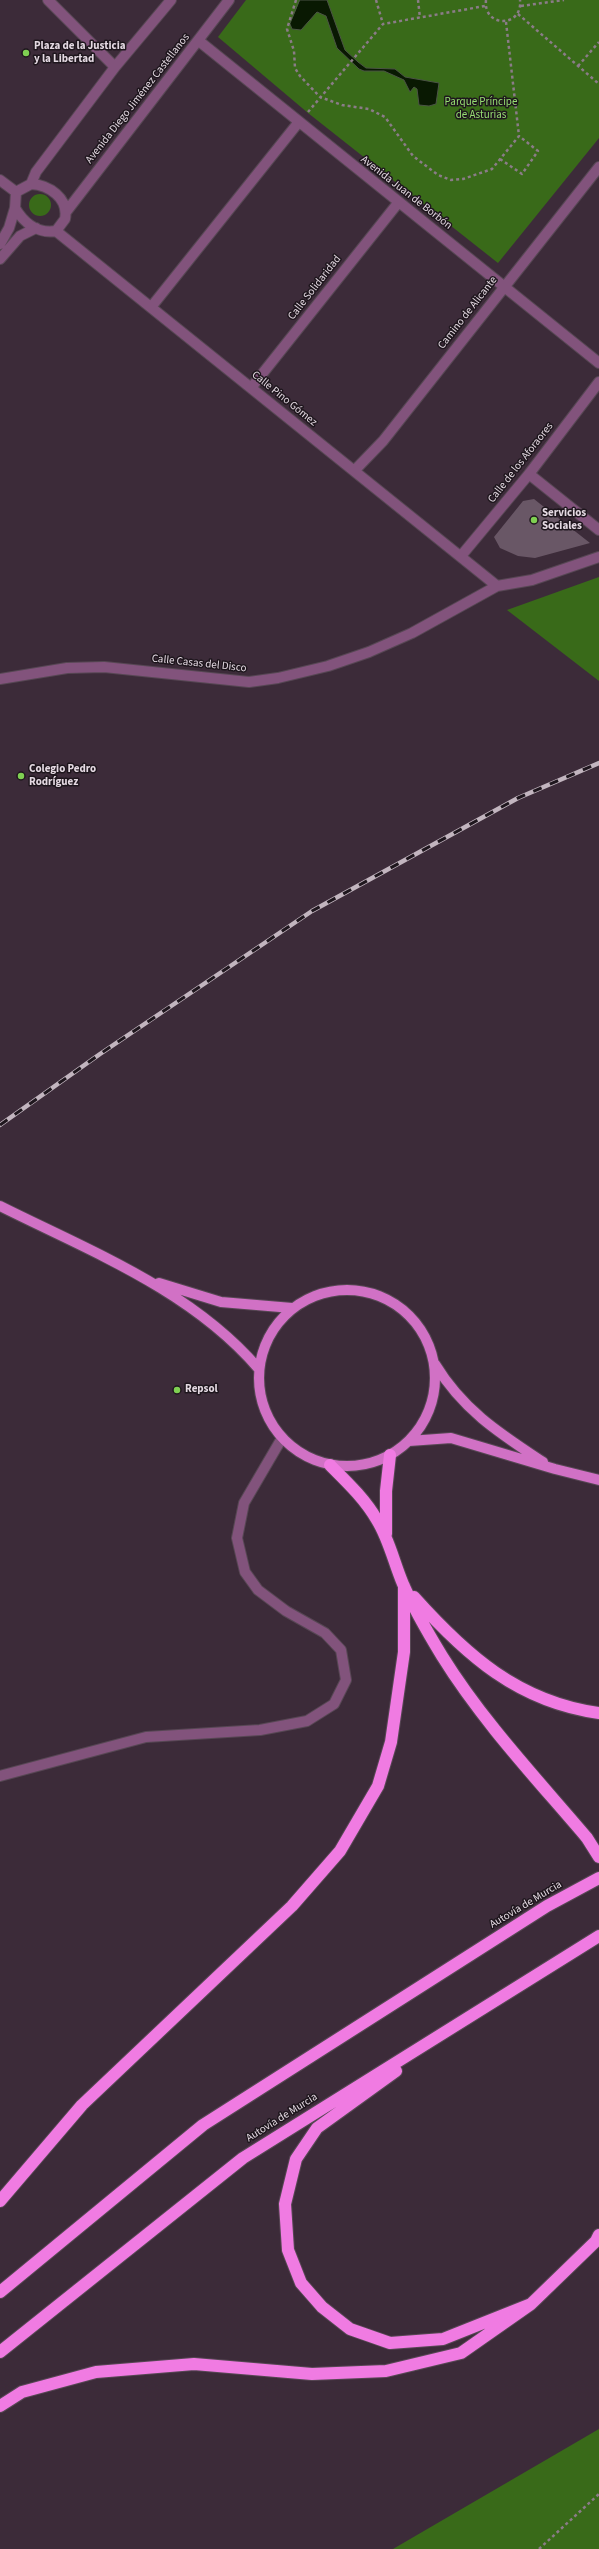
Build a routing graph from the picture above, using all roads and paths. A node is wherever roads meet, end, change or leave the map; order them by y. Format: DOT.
graph roads {
  1 [pos="48,0"];
  2 [pos="170,0"];
  3 [pos="229,0"];
  4 [pos="296,0"];
  5 [pos="376,0"];
  6 [pos="418,0"];
  7 [pos="486,0"];
  8 [pos="520,0"];
  9 [pos="564,0"];
  10 [pos="485,6"];
  11 [pos="521,6"];
  12 [pos="518,14"];
  13 [pos="420,18"];
  14 [pos="506,22"];
  15 [pos="383,24"];
  16 [pos="199,41"];
  17 [pos="599,42"];
  18 [pos="578,66"];
  19 [pos="115,67"];
  20 [pos="599,84"];
  21 [pos="320,97"];
  22 [pos="298,123"];
  23 [pos="519,136"];
  24 [pos="500,159"];
  25 [pos="599,167"];
  26 [pos="0,180"];
  27 [pos="32,184"];
  28 [pos="16,192"];
  29 [pos="398,203"];
  30 [pos="15,208"];
  31 [pos="66,212"];
  32 [pos="36,228"];
  33 [pos="56,231"];
  34 [pos="0,244"];
  35 [pos="0,259"];
  36 [pos="504,286"];
  37 [pos="152,306"];
  38 [pos="599,363"];
  39 [pos="599,382"];
  40 [pos="251,388"];
  41 [pos="354,471"];
  42 [pos="529,474"];
  43 [pos="599,530"];
  44 [pos="461,556"];
  45 [pos="599,558"];
  46 [pos="498,586"];
  47 [pos="0,679"];
  48 [pos="0,1206"];
  49 [pos="149,1280"];
  50 [pos="292,1308"];
  51 [pos="435,1364"];
  52 [pos="258,1368"];
  53 [pos="282,1438"];
  54 [pos="409,1441"];
  55 [pos="390,1455"];
  56 [pos="330,1465"];
  57 [pos="555,1469"];
  58 [pos="599,1480"];
  59 [pos="386,1535"];
  60 [pos="404,1586"];
  61 [pos="599,1713"];
  62 [pos="0,1776"];
  63 [pos="599,1857"];
  64 [pos="599,1878"];
  65 [pos="599,1936"];
  66 [pos="530,1978"];
  67 [pos="0,2201"];
  68 [pos="599,2235"];
  69 [pos="0,2292"];
  70 [pos="531,2304"];
  71 [pos="0,2352"];
  72 [pos="0,2406"];
  73 [pos="599,2494"];
  74 [pos="539,2549"];
  1 -- 19 [label="street"];
  2 -- 19 [label="street"];
  3 -- 16 [label="street, Avenida Diego Jiménez Castellanos"];
  4 -- 21 [label="path"];
  5 -- 15 [label="path"];
  6 -- 13 [label="path"];
  7 -- 10 [label="path"];
  8 -- 11 [label="path"];
  9 -- 11 [label="path"];
  10 -- 13 [label="path"];
  10 -- 14 [label="path"];
  11 -- 12 [label="path"];
  12 -- 14 [label="path"];
  12 -- 18 [label="path"];
  13 -- 15 [label="path"];
  14 -- 23 [label="path"];
  15 -- 21 [label="path"];
  16 -- 22 [label="street, Avenida Juan de Borbón"];
  16 -- 31 [label="street, Avenida Diego Jiménez Castellanos"];
  17 -- 18 [label="path"];
  18 -- 20 [label="path"];
  19 -- 27 [label="street"];
  21 -- 22 [label="path"];
  21 -- 24 [label="path"];
  22 -- 29 [label="street, Avenida Juan de Borbón"];
  22 -- 37 [label="street"];
  23 -- 24 [label="path"];
  23 -- 24 [label="path"];
  25 -- 36 [label="street, Camino de Alicante"];
  26 -- 28 [label="street"];
  27 -- 28 [label="street"];
  27 -- 31 [label="street"];
  28 -- 30 [label="street"];
  29 -- 36 [label="street, Avenida Juan de Borbón"];
  29 -- 40 [label="street, Calle Solidaridad"];
  30 -- 32 [label="street"];
  30 -- 34 [label="street"];
  31 -- 33 [label="street, Avenida Diego Jiménez Castellanos"];
  32 -- 33 [label="street"];
  32 -- 35 [label="street"];
  33 -- 37 [label="street, Calle Pino Gómez"];
  36 -- 38 [label="street, Avenida Juan de Borbón"];
  36 -- 41 [label="street, Camino de Alicante"];
  37 -- 40 [label="street, Calle Pino Gómez"];
  39 -- 42 [label="street, Calle de los Aforaores"];
  40 -- 41 [label="street, Calle Pino Gómez"];
  41 -- 44 [label="street, Calle Pino Gómez"];
  42 -- 43 [label="street"];
  42 -- 44 [label="street, Calle de los Aforaores"];
  44 -- 46 [label="street, Calle Pino Gómez"];
  45 -- 46 [label="street, Calle Casas del Disco"];
  46 -- 47 [label="street, Calle Casas del Disco"];
  48 -- 49 [label="main road"];
  49 -- 50 [label="main road"];
  49 -- 52 [label="main road"];
  50 -- 51 [label="main road"];
  50 -- 52 [label="main road"];
  51 -- 54 [label="main road"];
  51 -- 57 [label="main road"];
  52 -- 53 [label="main road"];
  53 -- 56 [label="main road"];
  53 -- 62 [label="street"];
  54 -- 55 [label="main road"];
  54 -- 57 [label="main road"];
  55 -- 56 [label="main road"];
  55 -- 59 [label="highway"];
  56 -- 59 [label="highway"];
  57 -- 58 [label="main road"];
  59 -- 60 [label="highway"];
  60 -- 61 [label="highway"];
  60 -- 63 [label="highway"];
  60 -- 67 [label="highway"];
  64 -- 69 [label="highway, Autovía de Murcia"];
  65 -- 66 [label="highway, Autovía de Murcia"];
  66 -- 70 [label="highway"];
  66 -- 71 [label="highway, Autovía de Murcia"];
  68 -- 70 [label="highway"];
  70 -- 72 [label="highway"];
  73 -- 74 [label="path"];
}
